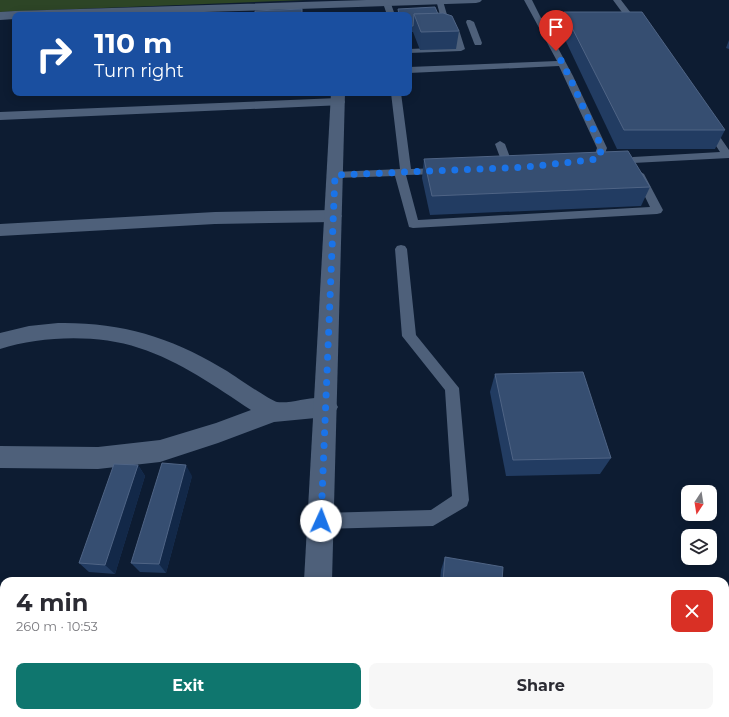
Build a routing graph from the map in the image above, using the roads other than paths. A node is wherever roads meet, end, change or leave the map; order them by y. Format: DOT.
graph roads {
  1 [pos="333,0"];
  2 [pos="476,0"];
  3 [pos="528,0"];
  4 [pos="617,0"];
  5 [pos="439,1"];
  6 [pos="387,3"];
  7 [pos="344,7"];
  8 [pos="275,10"];
  9 [pos="172,12"];
  10 [pos="390,12"];
  11 [pos="12,15"];
  12 [pos="0,16"];
  13 [pos="592,18"];
  14 [pos="607,18"];
  15 [pos="538,20"];
  16 [pos="470,22"];
  17 [pos="478,43"];
  18 [pos="412,51"];
  19 [pos="562,63"];
  20 [pos="412,70"];
  21 [pos="396,96"];
  22 [pos="338,98"];
  23 [pos="0,116"];
  24 [pos="702,116"];
  25 [pos="500,144"];
  26 [pos="600,154"];
  27 [pos="633,160"];
  28 [pos="575,163"];
  29 [pos="521,167"];
  30 [pos="454,170"];
  31 [pos="404,172"];
  32 [pos="335,175"];
  33 [pos="333,216"];
  34 [pos="0,230"];
  35 [pos="401,249"];
  36 [pos="0,341"];
  37 [pos="326,407"];
  38 [pos="273,412"];
  39 [pos="0,457"];
  40 [pos="321,521"];
  41 [pos="318,577"];
  1 -- 7 [label="lane"];
  2 -- 5 [label="street"];
  3 -- 15 [label="lane"];
  4 -- 14 [label="lane"];
  5 -- 6 [label="street"];
  5 -- 18 [label="lane"];
  6 -- 7 [label="street"];
  6 -- 10 [label="lane"];
  7 -- 8 [label="street"];
  8 -- 9 [label="street"];
  11 -- 12 [label="street"];
  13 -- 15 [label="lane"];
  15 -- 19 [label="lane"];
  16 -- 17 [label="lane"];
  19 -- 20 [label="lane"];
  19 -- 26 [label="lane"];
  21 -- 31 [label="lane"];
  22 -- 23 [label="street"];
  22 -- 32 [label="street"];
  24 -- 27 [label="lane"];
  25 -- 29 [label="lane"];
  26 -- 27 [label="lane"];
  26 -- 28 [label="lane"];
  27 -- 31 [label="lane"];
  30 -- 31 [label="lane"];
  31 -- 32 [label="lane"];
  32 -- 33 [label="street"];
  33 -- 34 [label="street"];
  33 -- 37 [label="street"];
  35 -- 40 [label="lane"];
  36 -- 38 [label="street"];
  37 -- 38 [label="street"];
  37 -- 40 [label="street"];
  38 -- 39 [label="street"];
  40 -- 41 [label="street"];
}
